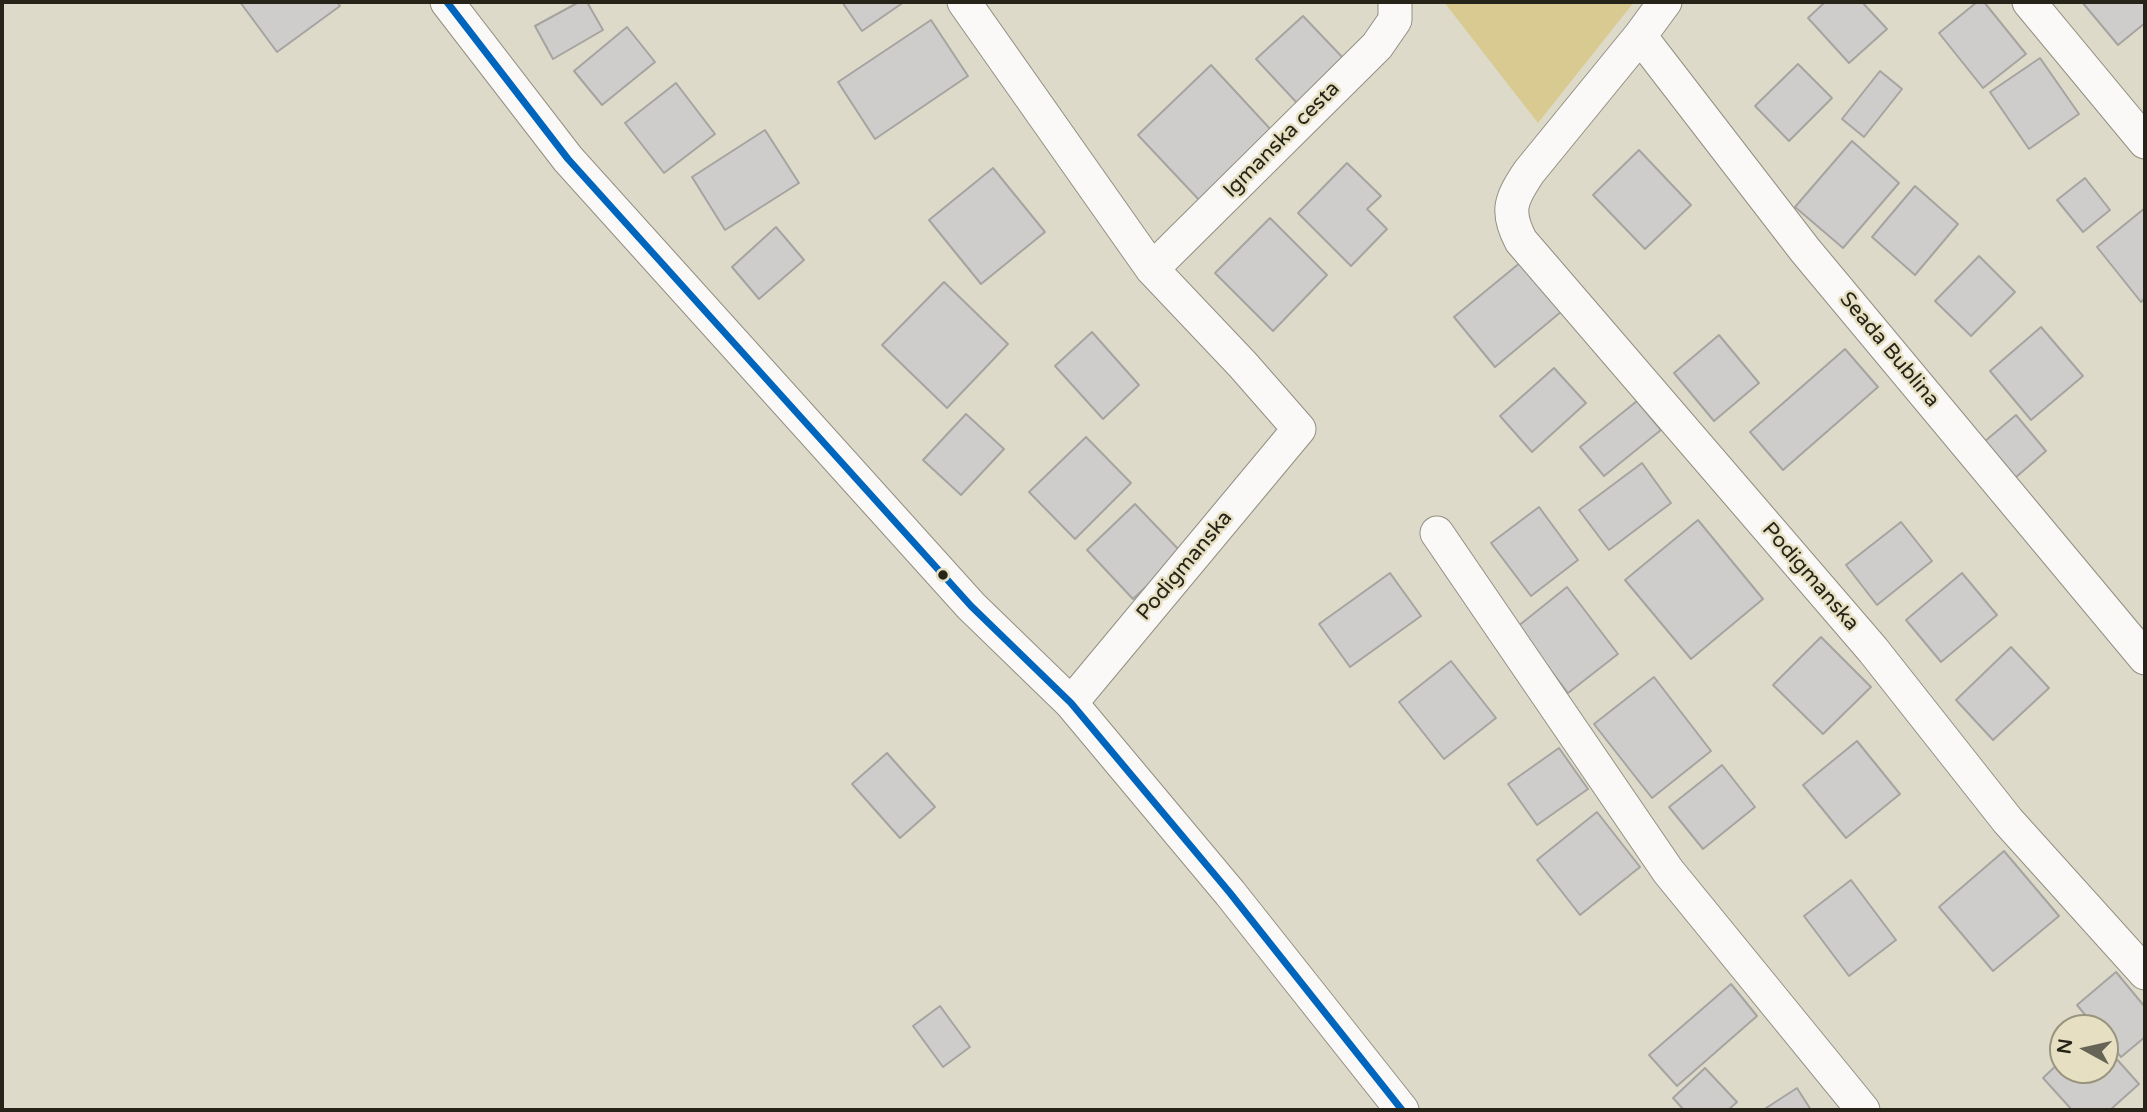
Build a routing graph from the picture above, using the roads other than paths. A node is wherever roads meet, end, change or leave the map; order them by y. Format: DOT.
graph roads {
  1 [pos="447,2"];
  2 [pos="964,2"];
  3 [pos="1395,2"];
  4 [pos="1665,2"];
  5 [pos="2029,2"];
  6 [pos="1640,36"];
  7 [pos="2145,142"];
  8 [pos="1152,269"];
  9 [pos="1437,533"];
  10 [pos="2145,659"];
  11 [pos="1071,704"];
  12 [pos="2145,972"];
  13 [pos="1402,1110"];
  14 [pos="1863,1110"];
  1 -- 11 [label="street"];
  2 -- 8 [label="street"];
  3 -- 8 [label="street, Igmanska cesta"];
  4 -- 6 [label="street"];
  5 -- 7 [label="street"];
  6 -- 10 [label="street, Seada Bublina"];
  6 -- 12 [label="street, Podigmanska"];
  8 -- 11 [label="street, Podigmanska"];
  9 -- 14 [label="street"];
  11 -- 13 [label="street"];
}
